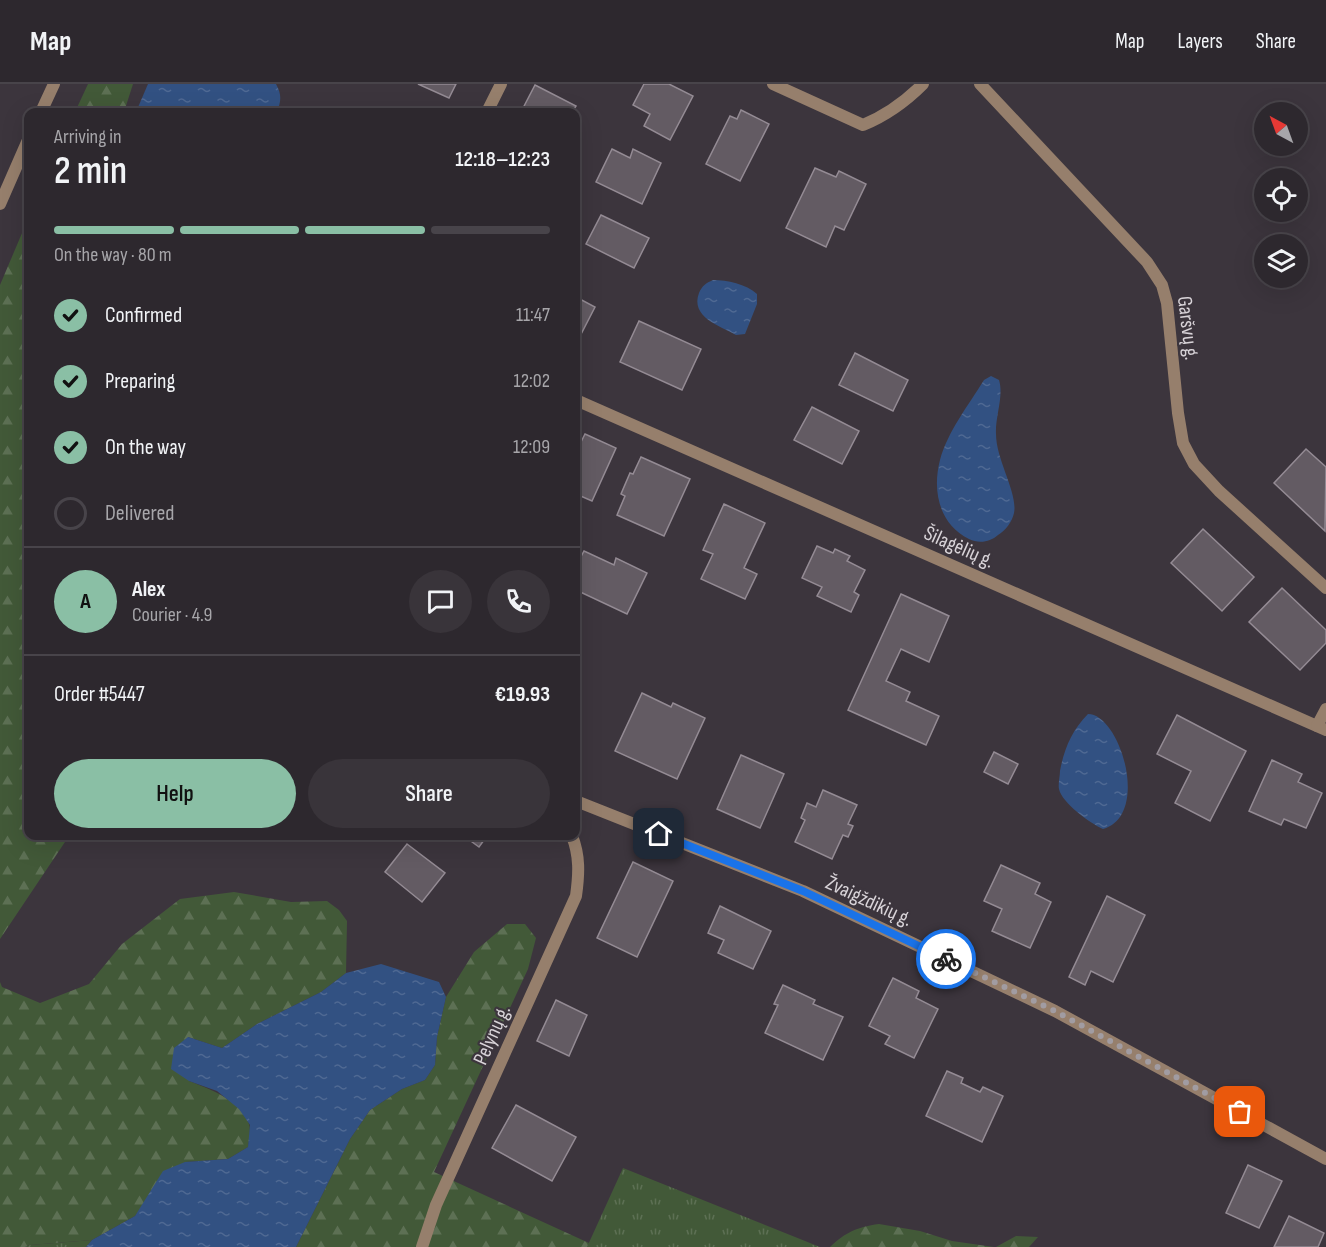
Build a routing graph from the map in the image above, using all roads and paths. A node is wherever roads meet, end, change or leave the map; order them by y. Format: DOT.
graph roads {
  1 [pos="54,84"];
  2 [pos="501,84"];
  3 [pos="773,84"];
  4 [pos="923,84"];
  5 [pos="980,84"];
  6 [pos="43,108"];
  7 [pos="489,108"];
  8 [pos="24,149"];
  9 [pos="0,204"];
  10 [pos="580,402"];
  11 [pos="1326,588"];
  12 [pos="1326,709"];
  13 [pos="1321,728"];
  14 [pos="580,803"];
  15 [pos="574,840"];
  16 [pos="1326,1159"];
  17 [pos="422,1247"];
  1 -- 6 [label="street"];
  2 -- 7 [label="street"];
  3 -- 4 [label="street"];
  5 -- 11 [label="street, Garšvų g."];
  8 -- 9 [label="street"];
  10 -- 13 [label="street, Šilagėlių g."];
  12 -- 13 [label="street"];
  14 -- 16 [label="street, Žvaigždikių g."];
  15 -- 17 [label="street, Pelynų g."];
}
